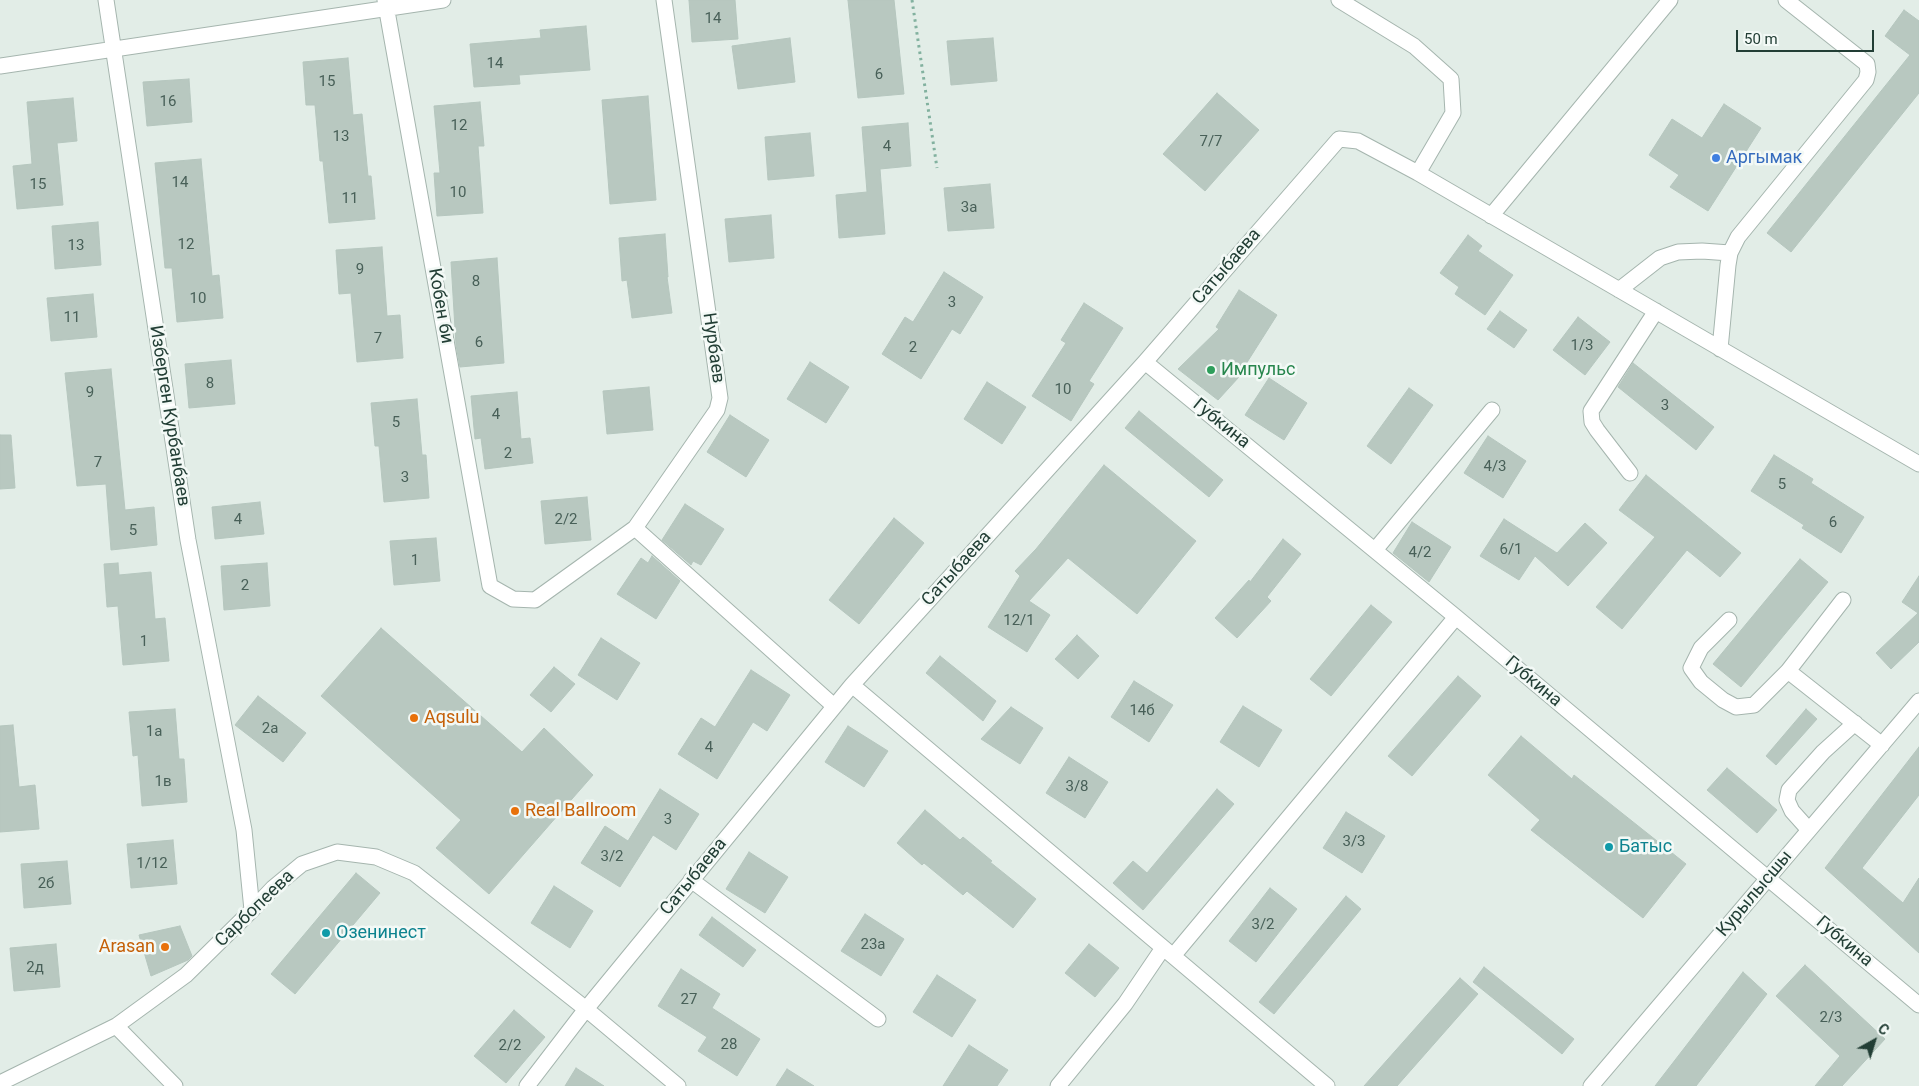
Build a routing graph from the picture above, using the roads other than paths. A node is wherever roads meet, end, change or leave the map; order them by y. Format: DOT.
graph roads {
  1 [pos="106,0"];
  2 [pos="443,0"];
  3 [pos="664,0"];
  4 [pos="1339,0"];
  5 [pos="1670,0"];
  6 [pos="1786,0"];
  7 [pos="385,4"];
  8 [pos="113,49"];
  9 [pos="0,66"];
  10 [pos="1418,173"];
  11 [pos="1491,216"];
  12 [pos="1730,253"];
  13 [pos="1619,290"];
  14 [pos="1656,311"];
  15 [pos="1720,349"];
  16 [pos="1145,362"];
  17 [pos="1492,410"];
  18 [pos="1919,464"];
  19 [pos="1630,473"];
  20 [pos="635,528"];
  21 [pos="1375,550"];
  22 [pos="513,598"];
  23 [pos="1843,600"];
  24 [pos="1456,617"];
  25 [pos="1729,620"];
  26 [pos="1788,671"];
  27 [pos="852,685"];
  28 [pos="1919,701"];
  29 [pos="834,706"];
  30 [pos="1855,723"];
  31 [pos="1882,745"];
  32 [pos="1809,830"];
  33 [pos="1768,878"];
  34 [pos="691,880"];
  35 [pos="252,910"];
  36 [pos="1168,952"];
  37 [pos="1919,1005"];
  38 [pos="586,1009"];
  39 [pos="878,1019"];
  40 [pos="116,1026"];
  41 [pos="0,1083"];
  42 [pos="166,1083"];
  43 [pos="528,1086"];
  44 [pos="678,1086"];
  45 [pos="1058,1086"];
  46 [pos="1327,1086"];
  47 [pos="1591,1086"];
  1 -- 8 [label="street, Изберген Курбанбаев"];
  2 -- 7 [label="street"];
  3 -- 20 [label="street, Нурбаев"];
  4 -- 10 [label="street"];
  5 -- 11 [label="street"];
  6 -- 12 [label="street"];
  7 -- 8 [label="street"];
  7 -- 22 [label="street, Кобен би"];
  8 -- 9 [label="street"];
  8 -- 35 [label="street, Изберген Курбанбаев"];
  10 -- 11 [label="street"];
  10 -- 16 [label="street, Сатыбаева"];
  11 -- 13 [label="street"];
  12 -- 13 [label="street"];
  12 -- 15 [label="street"];
  13 -- 14 [label="street"];
  14 -- 15 [label="street"];
  14 -- 19 [label="street"];
  15 -- 18 [label="street"];
  16 -- 21 [label="street, Губкина"];
  16 -- 27 [label="street, Сатыбаева"];
  17 -- 21 [label="street"];
  20 -- 22 [label="street, Нурбаев"];
  20 -- 29 [label="street"];
  21 -- 24 [label="street, Губкина"];
  23 -- 26 [label="street"];
  24 -- 33 [label="street, Губкина"];
  24 -- 36 [label="street"];
  25 -- 26 [label="street"];
  26 -- 30 [label="street"];
  27 -- 29 [label="street, Сатыбаева"];
  27 -- 36 [label="street"];
  28 -- 31 [label="street, Курылысшы"];
  29 -- 34 [label="street, Сатыбаева"];
  30 -- 31 [label="street"];
  30 -- 32 [label="street"];
  31 -- 32 [label="street, Курылысшы"];
  32 -- 33 [label="street, Курылысшы"];
  33 -- 37 [label="street, Губкина"];
  33 -- 47 [label="street, Курылысшы"];
  34 -- 38 [label="street, Сатыбаева"];
  34 -- 39 [label="street"];
  35 -- 38 [label="street, Сарбопеева"];
  35 -- 40 [label="street, Сарбопеева"];
  36 -- 45 [label="street"];
  36 -- 46 [label="street"];
  38 -- 43 [label="street, Сатыбаева"];
  38 -- 44 [label="street, Сарбопеева"];
  40 -- 41 [label="street, Сарбопеева"];
  40 -- 42 [label="street"];
}
